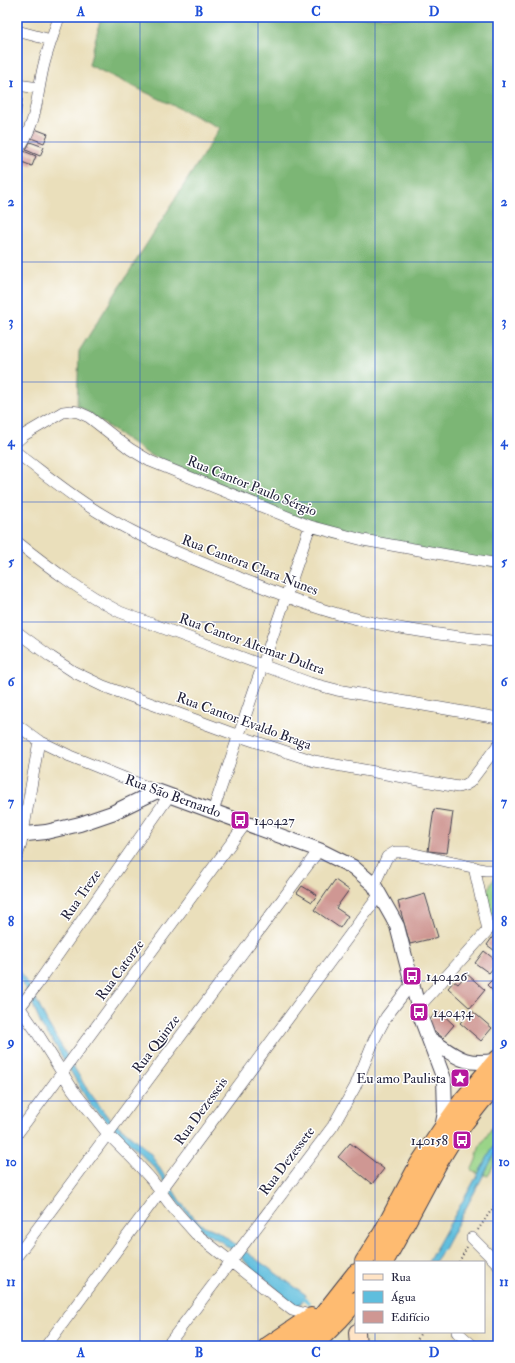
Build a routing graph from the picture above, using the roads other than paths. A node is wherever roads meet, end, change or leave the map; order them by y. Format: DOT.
graph roads {
  1 [pos="59,17"];
  2 [pos="17,30"];
  3 [pos="51,40"];
  4 [pos="17,85"];
  5 [pos="39,88"];
  6 [pos="21,139"];
  7 [pos="17,151"];
  8 [pos="17,441"];
  9 [pos="17,452"];
  10 [pos="310,526"];
  11 [pos="17,542"];
  12 [pos="498,564"];
  13 [pos="286,597"];
  14 [pos="17,632"];
  15 [pos="498,642"];
  16 [pos="263,665"];
  17 [pos="498,718"];
  18 [pos="17,725"];
  19 [pos="239,736"];
  20 [pos="39,741"];
  21 [pos="498,745"];
  22 [pos="163,793"];
  23 [pos="213,811"];
  24 [pos="246,823"];
  25 [pos="20,829"];
  26 [pos="319,850"];
  27 [pos="17,856"];
  28 [pos="474,867"];
  29 [pos="498,868"];
  30 [pos="377,890"];
  31 [pos="412,983"];
  32 [pos="418,1008"];
  33 [pos="18,1009"];
  34 [pos="430,1038"];
  35 [pos="498,1060"];
  36 [pos="64,1071"];
  37 [pos="498,1082"];
  38 [pos="441,1131"];
  39 [pos="110,1132"];
  40 [pos="17,1134"];
  41 [pos="162,1189"];
  42 [pos="472,1238"];
  43 [pos="17,1256"];
  44 [pos="232,1260"];
  45 [pos="365,1261"];
  46 [pos="385,1261"];
  47 [pos="498,1264"];
  48 [pos="355,1274"];
  49 [pos="355,1302"];
  50 [pos="316,1318"];
  51 [pos="357,1333"];
  52 [pos="458,1333"];
  53 [pos="46,1346"];
  54 [pos="167,1346"];
  55 [pos="268,1346"];
  56 [pos="294,1346"];
  57 [pos="313,1346"];
  58 [pos="358,1346"];
  59 [pos="473,1346"];
  1 -- 3 [label="street"];
  2 -- 3 [label="street"];
  3 -- 5 [label="street"];
  4 -- 5 [label="street"];
  5 -- 6 [label="street"];
  6 -- 7 [label="street"];
  8 -- 10 [label="street, Rua Cantor Paulo Sérgio"];
  9 -- 13 [label="street, Rua Cantora Clara Nunes"];
  10 -- 12 [label="street, Rua Cantor Paulo Sérgio"];
  10 -- 13 [label="street"];
  11 -- 16 [label="street, Rua Cantor Altemar Dultra"];
  13 -- 15 [label="street, Rua Cantora Clara Nunes"];
  13 -- 16 [label="street"];
  14 -- 19 [label="street, Rua Cantor Evaldo Braga"];
  16 -- 17 [label="street, Rua Cantor Altemar Dultra"];
  16 -- 19 [label="street"];
  18 -- 20 [label="street, Rua São Bernardo"];
  19 -- 21 [label="street, Rua Cantor Evaldo Braga"];
  19 -- 23 [label="street"];
  20 -- 22 [label="street, Rua São Bernardo"];
  20 -- 25 [label="street"];
  22 -- 23 [label="street, Rua São Bernardo"];
  22 -- 25 [label="street"];
  22 -- 33 [label="street, Rua Treze"];
  23 -- 24 [label="street, Rua São Bernardo"];
  24 -- 26 [label="street, Rua São Bernardo"];
  24 -- 36 [label="street, Rua Catorze"];
  25 -- 27 [label="street"];
  26 -- 30 [label="street, Rua São Bernardo"];
  26 -- 39 [label="street, Rua Quinze"];
  28 -- 29 [label="street, Rua Dezesseis"];
  28 -- 30 [label="street, Rua Dezesseis"];
  28 -- 32 [label="street"];
  30 -- 31 [label="street"];
  30 -- 41 [label="street, Rua Dezesseis"];
  31 -- 32 [label="street"];
  31 -- 44 [label="street, Rua Dezessete"];
  32 -- 34 [label="street"];
  33 -- 36 [label="street"];
  34 -- 35 [label="street"];
  34 -- 38 [label="street"];
  35 -- 38 [label="highway"];
  36 -- 39 [label="street"];
  36 -- 40 [label="street, Rua Catorze"];
  37 -- 46 [label="highway"];
  38 -- 45 [label="highway"];
  39 -- 41 [label="street"];
  39 -- 43 [label="street, Rua Quinze"];
  41 -- 44 [label="street"];
  41 -- 53 [label="street, Rua Dezesseis"];
  42 -- 47 [label="street"];
  44 -- 50 [label="street"];
  44 -- 54 [label="street, Rua Dezessete"];
  48 -- 50 [label="highway"];
  49 -- 57 [label="highway"];
  50 -- 55 [label="highway"];
  50 -- 56 [label="highway"];
  51 -- 58 [label="main road"];
  52 -- 59 [label="street"];
}
